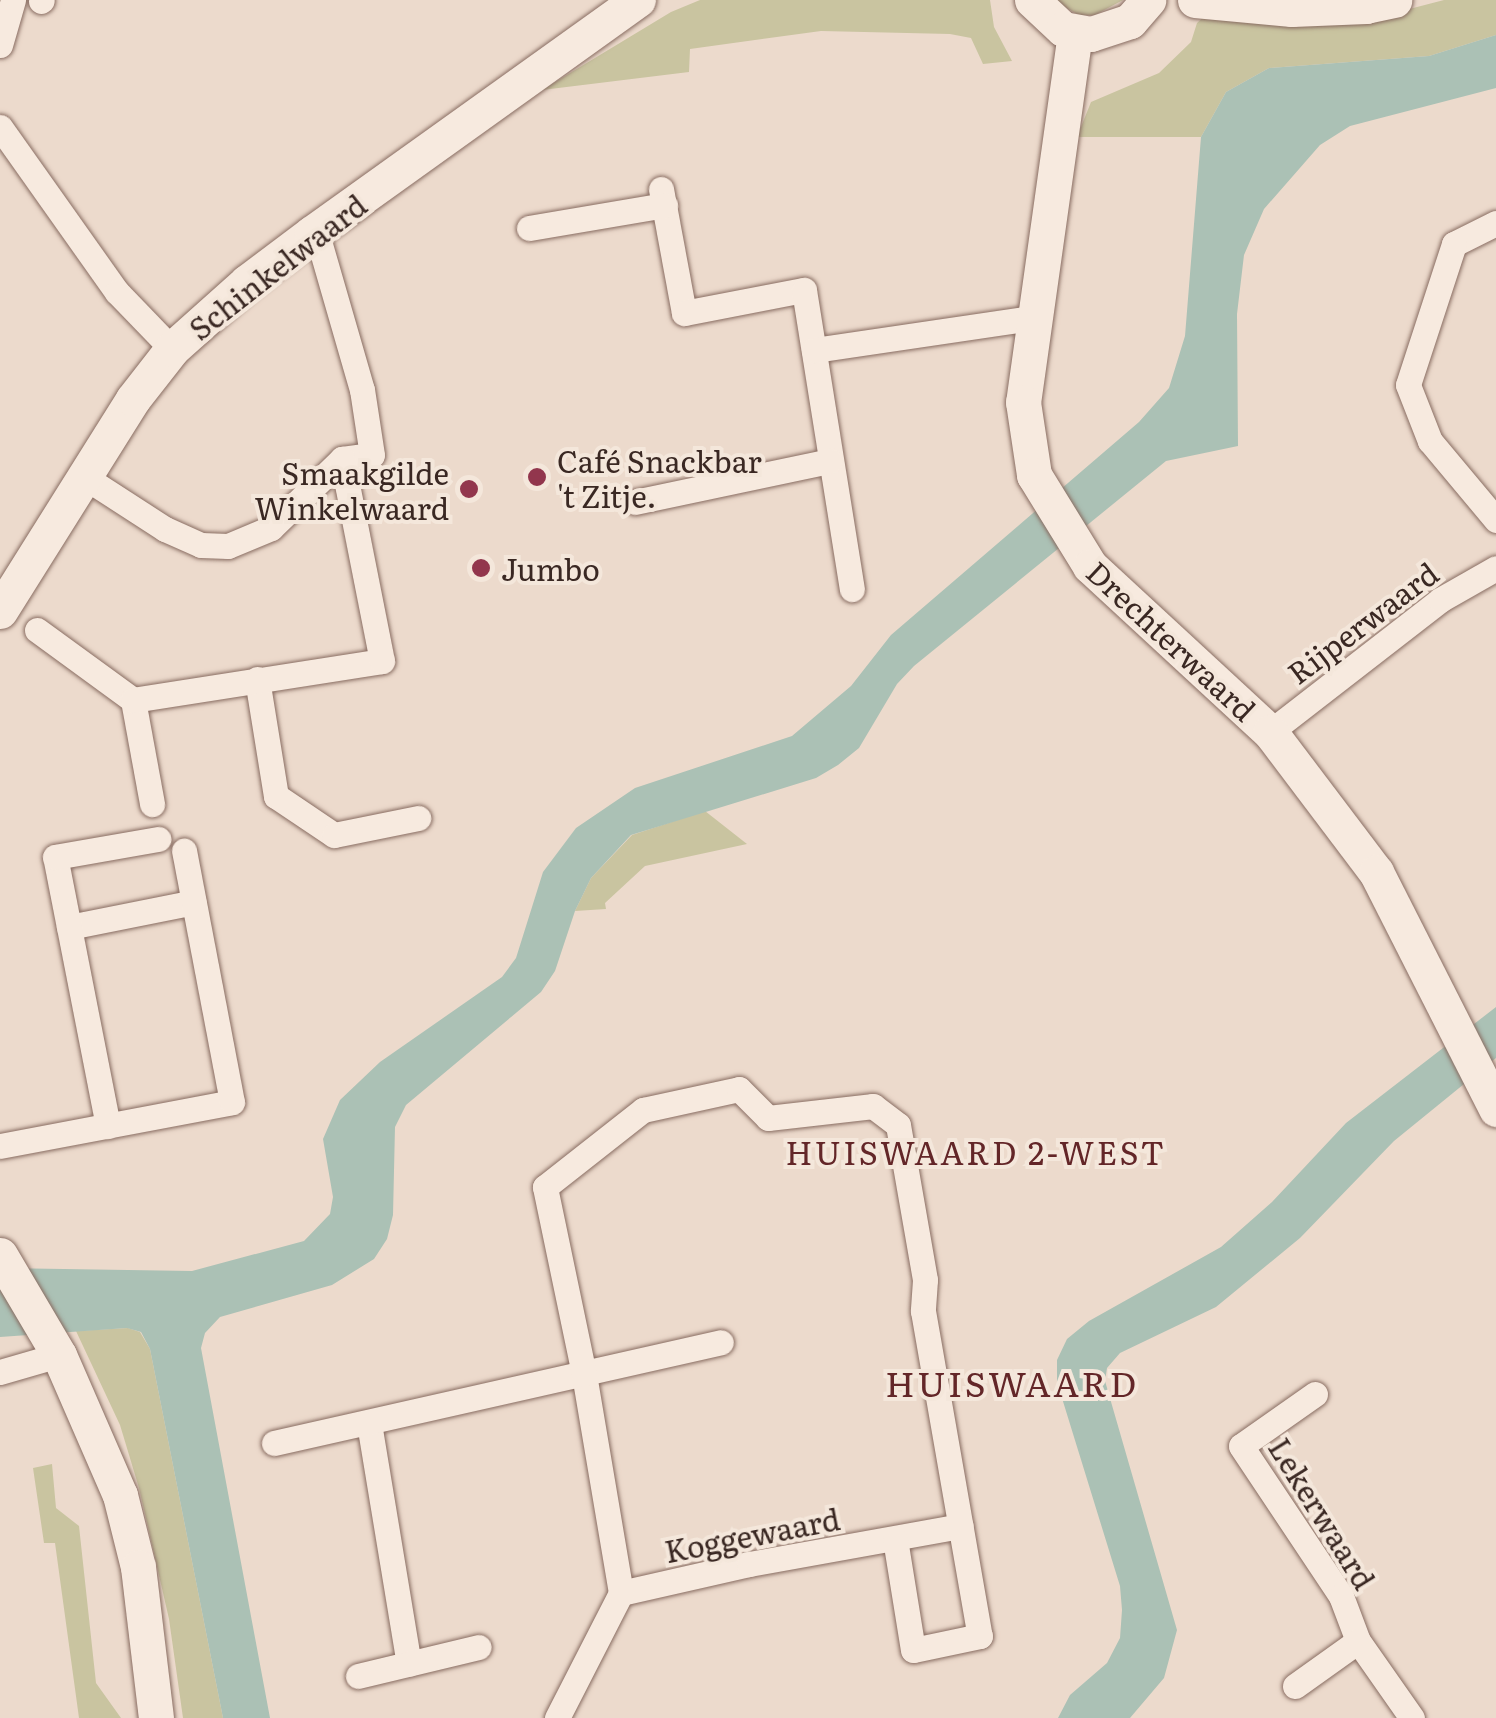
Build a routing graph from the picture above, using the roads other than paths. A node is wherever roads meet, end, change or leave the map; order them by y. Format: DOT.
graph roads {
  1 [pos="12,0"];
  2 [pos="638,0"];
  3 [pos="1032,0"];
  4 [pos="1148,0"];
  5 [pos="1196,0"];
  6 [pos="1394,0"];
  7 [pos="1075,34"];
  8 [pos="0,45"];
  9 [pos="0,127"];
  10 [pos="1496,223"];
  11 [pos="528,228"];
  12 [pos="316,231"];
  13 [pos="1032,318"];
  14 [pos="172,349"];
  15 [pos="814,350"];
  16 [pos="342,459"];
  17 [pos="830,461"];
  18 [pos="83,476"];
  19 [pos="635,502"];
  20 [pos="1496,520"];
  21 [pos="1496,568"];
  22 [pos="852,588"];
  23 [pos="0,611"];
  24 [pos="36,630"];
  25 [pos="257,679"];
  26 [pos="133,700"];
  27 [pos="1270,732"];
  28 [pos="152,804"];
  29 [pos="418,818"];
  30 [pos="158,839"];
  31 [pos="184,852"];
  32 [pos="194,902"];
  33 [pos="69,927"];
  34 [pos="1489,1096"];
  35 [pos="108,1126"];
  36 [pos="0,1146"];
  37 [pos="1,1257"];
  38 [pos="721,1342"];
  39 [pos="54,1348"];
  40 [pos="0,1372"];
  41 [pos="584,1374"];
  42 [pos="1315,1394"];
  43 [pos="368,1423"];
  44 [pos="274,1443"];
  45 [pos="961,1526"];
  46 [pos="895,1540"];
  47 [pos="622,1593"];
  48 [pos="1358,1641"];
  49 [pos="479,1647"];
  50 [pos="409,1664"];
  51 [pos="358,1676"];
  52 [pos="1294,1686"];
  53 [pos="156,1718"];
  54 [pos="557,1718"];
  55 [pos="1412,1718"];
  1 -- 8 [label="street"];
  2 -- 12 [label="street, Schinkelwaard"];
  3 -- 7 [label="street"];
  4 -- 7 [label="street"];
  5 -- 6 [label="street"];
  7 -- 13 [label="street, Drechterwaard"];
  9 -- 14 [label="street"];
  10 -- 20 [label="street"];
  11 -- 15 [label="street"];
  12 -- 14 [label="street, Schinkelwaard"];
  12 -- 16 [label="street"];
  13 -- 15 [label="street"];
  13 -- 27 [label="street, Drechterwaard"];
  14 -- 18 [label="street, Schinkelwaard"];
  15 -- 17 [label="street"];
  16 -- 18 [label="street"];
  16 -- 25 [label="street"];
  17 -- 19 [label="street"];
  17 -- 22 [label="street"];
  18 -- 23 [label="street, Schinkelwaard"];
  21 -- 27 [label="street, Rijperwaard"];
  24 -- 26 [label="street"];
  25 -- 26 [label="street"];
  25 -- 29 [label="street"];
  26 -- 28 [label="street"];
  27 -- 34 [label="street, Drechterwaard"];
  30 -- 33 [label="street"];
  31 -- 32 [label="street"];
  32 -- 33 [label="street"];
  32 -- 35 [label="street"];
  33 -- 35 [label="street"];
  35 -- 36 [label="street"];
  37 -- 39 [label="street"];
  38 -- 41 [label="street"];
  39 -- 40 [label="street"];
  39 -- 53 [label="street"];
  41 -- 43 [label="street"];
  41 -- 45 [label="street"];
  41 -- 47 [label="street"];
  42 -- 48 [label="street, Lekerwaard"];
  43 -- 44 [label="street"];
  43 -- 50 [label="street"];
  45 -- 46 [label="street, Koggewaard"];
  45 -- 46 [label="street"];
  46 -- 47 [label="street, Koggewaard"];
  47 -- 54 [label="street"];
  48 -- 52 [label="street"];
  48 -- 55 [label="street, Lekerwaard"];
  49 -- 50 [label="street"];
  50 -- 51 [label="street"];
}
